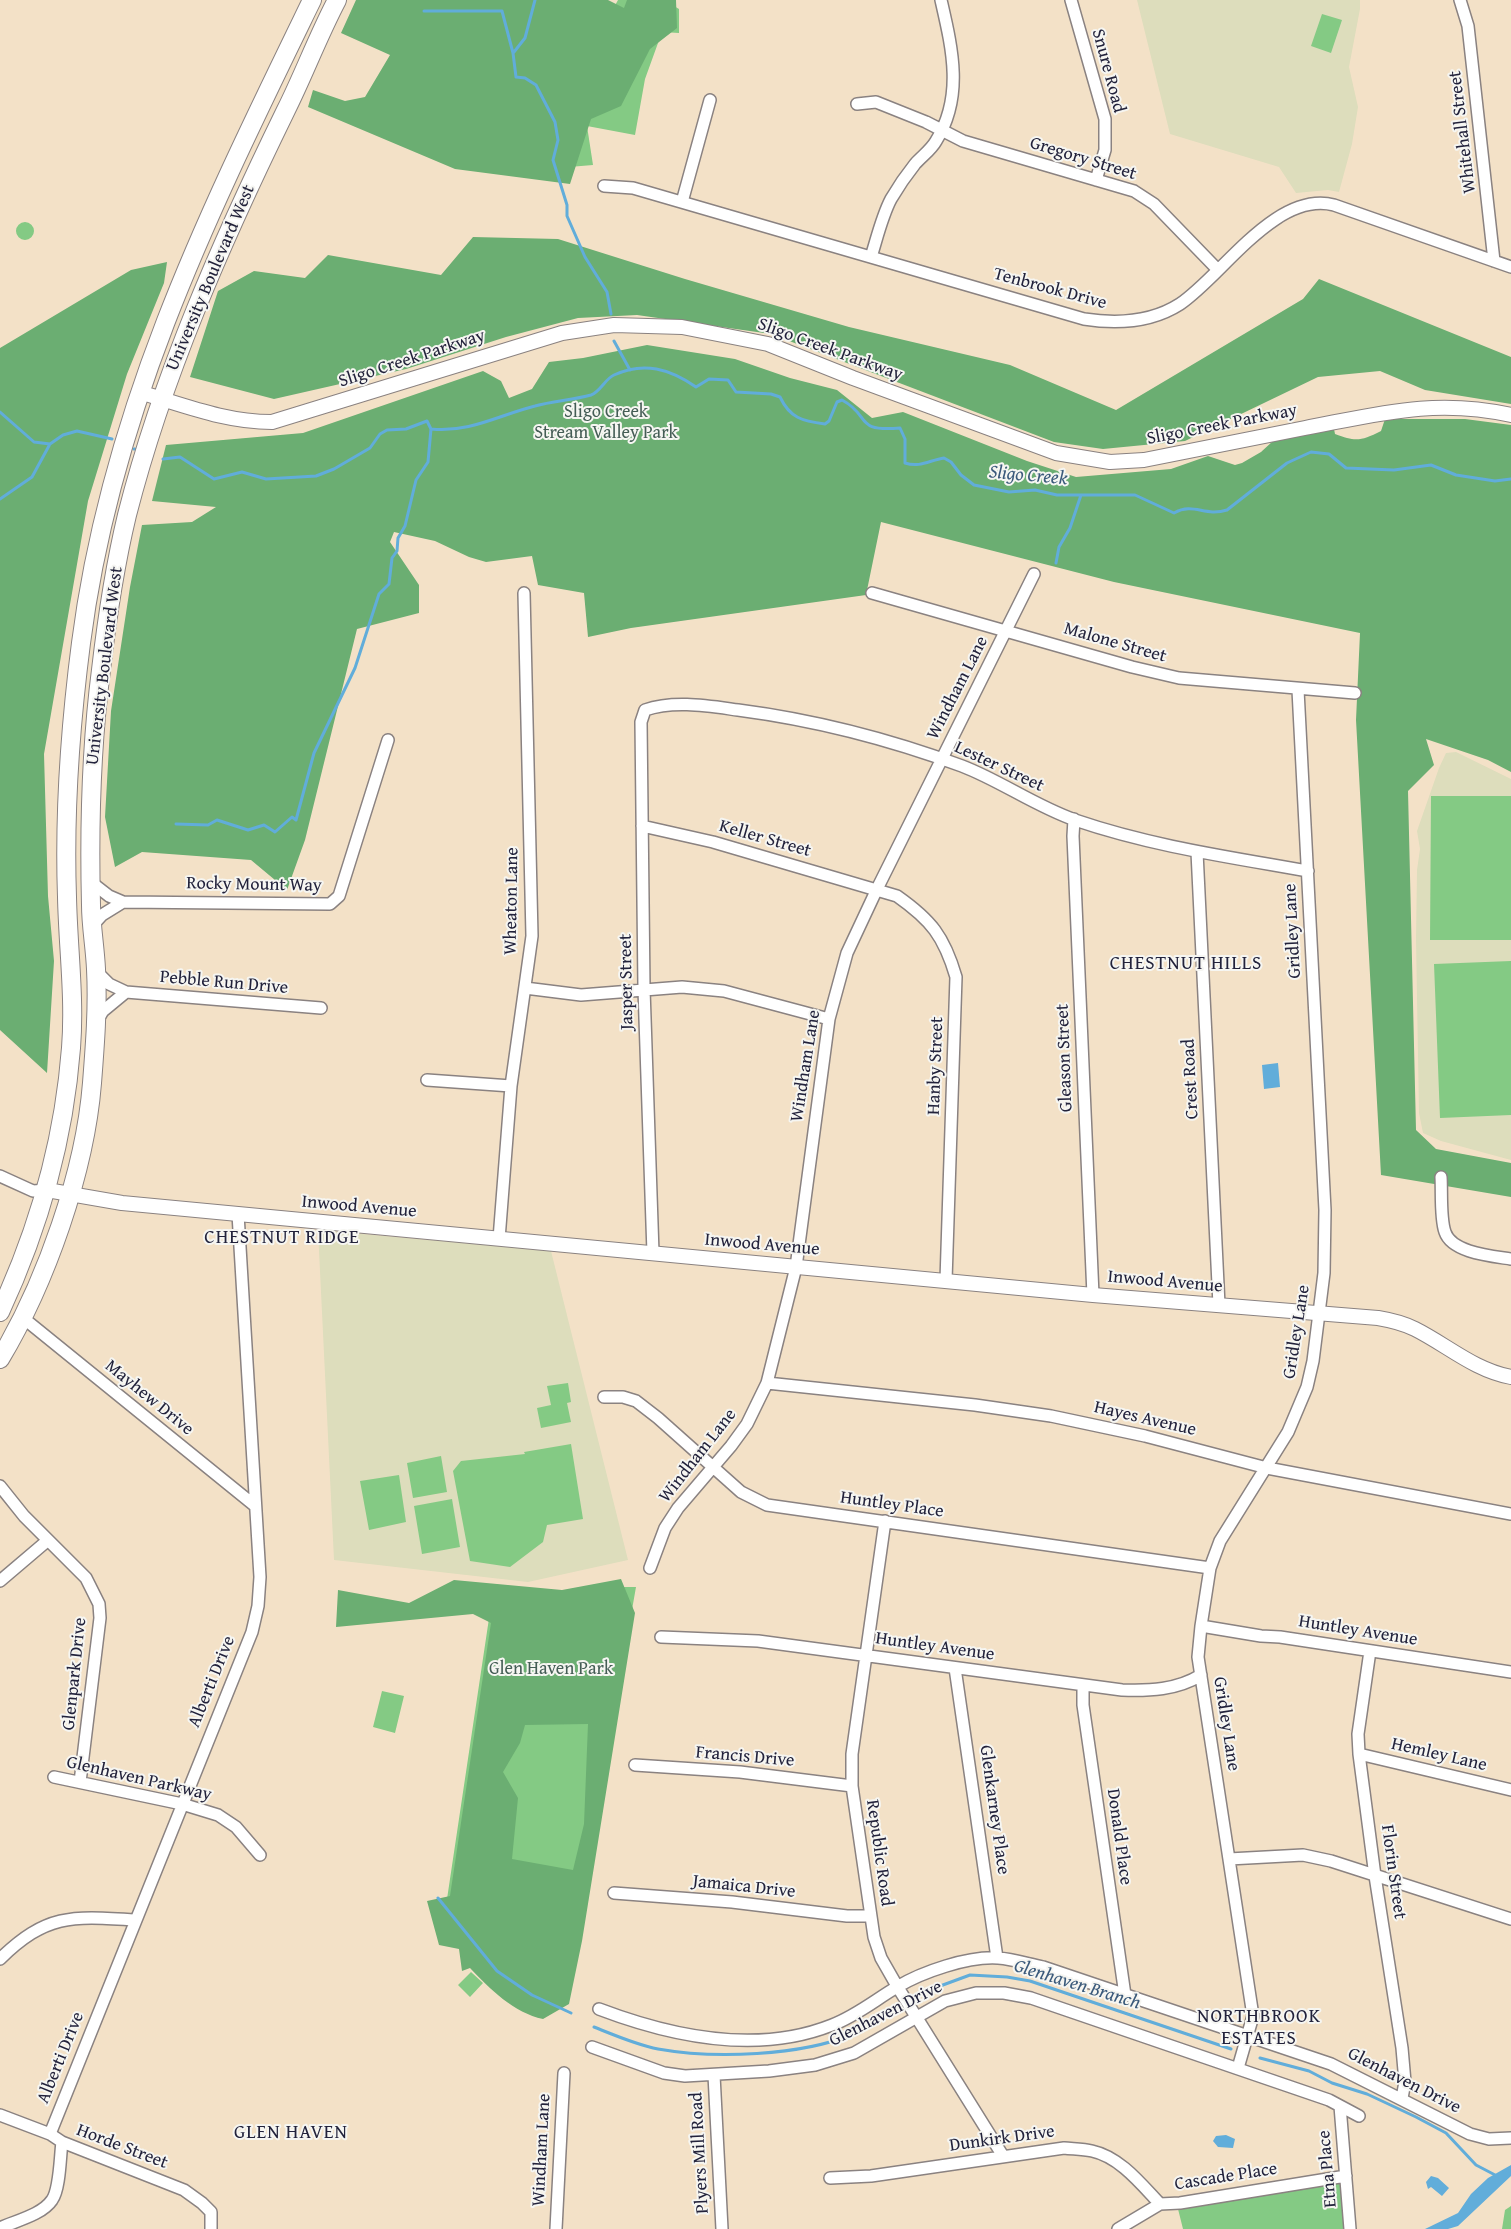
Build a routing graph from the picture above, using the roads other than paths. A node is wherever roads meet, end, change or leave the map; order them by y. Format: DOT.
graph roads {
  1 [pos="312,0"];
  2 [pos="337,0"];
  3 [pos="940,0"];
  4 [pos="1071,0"];
  5 [pos="1460,0"];
  6 [pos="710,100"];
  7 [pos="857,104"];
  8 [pos="942,131"];
  9 [pos="1096,180"];
  10 [pos="604,186"];
  11 [pos="682,202"];
  12 [pos="871,257"];
  13 [pos="1494,261"];
  14 [pos="1511,268"];
  15 [pos="1218,270"];
  16 [pos="139,392"];
  17 [pos="162,399"];
  18 [pos="1511,416"];
  19 [pos="1034,574"];
  20 [pos="524,593"];
  21 [pos="872,593"];
  22 [pos="1007,630"];
  23 [pos="1298,690"];
  24 [pos="1355,694"];
  25 [pos="645,710"];
  26 [pos="388,740"];
  27 [pos="942,760"];
  28 [pos="1074,819"];
  29 [pos="642,826"];
  30 [pos="1197,852"];
  31 [pos="1308,871"];
  32 [pos="90,882"];
  33 [pos="877,889"];
  34 [pos="122,902"];
  35 [pos="92,926"];
  36 [pos="96,971"];
  37 [pos="525,988"];
  38 [pos="644,989"];
  39 [pos="126,992"];
  40 [pos="321,1008"];
  41 [pos="829,1019"];
  42 [pos="95,1025"];
  43 [pos="427,1080"];
  44 [pos="511,1086"];
  45 [pos="0,1176"];
  46 [pos="1440,1176"];
  47 [pos="47,1190"];
  48 [pos="71,1195"];
  49 [pos="238,1214"];
  50 [pos="499,1239"];
  51 [pos="653,1253"];
  52 [pos="1511,1260"];
  53 [pos="796,1267"];
  54 [pos="946,1280"];
  55 [pos="1093,1294"];
  56 [pos="1219,1306"];
  57 [pos="0,1312"];
  58 [pos="1319,1314"];
  59 [pos="22,1317"];
  60 [pos="0,1359"];
  61 [pos="1511,1376"];
  62 [pos="767,1383"];
  63 [pos="604,1397"];
  64 [pos="714,1468"];
  65 [pos="1267,1468"];
  66 [pos="0,1486"];
  67 [pos="254,1505"];
  68 [pos="1511,1514"];
  69 [pos="885,1521"];
  70 [pos="47,1541"];
  71 [pos="650,1568"];
  72 [pos="1210,1568"];
  73 [pos="0,1581"];
  74 [pos="1201,1626"];
  75 [pos="661,1637"];
  76 [pos="1370,1651"];
  77 [pos="866,1655"];
  78 [pos="955,1668"];
  79 [pos="1511,1672"];
  80 [pos="1201,1675"];
  81 [pos="1083,1685"];
  82 [pos="1359,1754"];
  83 [pos="636,1765"];
  84 [pos="54,1777"];
  85 [pos="80,1782"];
  86 [pos="852,1786"];
  87 [pos="1511,1790"];
  88 [pos="182,1804"];
  89 [pos="260,1855"];
  90 [pos="1229,1859"];
  91 [pos="1375,1876"];
  92 [pos="614,1893"];
  93 [pos="870,1916"];
  94 [pos="1511,1919"];
  95 [pos="135,1920"];
  96 [pos="997,1958"];
  97 [pos="0,1959"];
  98 [pos="897,1986"];
  99 [pos="1124,1994"];
  100 [pos="599,2009"];
  101 [pos="915,2017"];
  102 [pos="1247,2036"];
  103 [pos="592,2047"];
  104 [pos="1238,2068"];
  105 [pos="564,2073"];
  106 [pos="714,2075"];
  107 [pos="1402,2098"];
  108 [pos="1340,2106"];
  109 [pos="0,2115"];
  110 [pos="1359,2116"];
  111 [pos="50,2134"];
  112 [pos="1511,2138"];
  113 [pos="62,2142"];
  114 [pos="1002,2156"];
  115 [pos="1346,2176"];
  116 [pos="830,2178"];
  117 [pos="1160,2204"];
  118 [pos="0,2228"];
  119 [pos="211,2229"];
  120 [pos="556,2229"];
  121 [pos="722,2229"];
  122 [pos="1118,2229"];
  123 [pos="1350,2229"];
  1 -- 16 [label="main road, University Boulevard West"];
  2 -- 17 [label="main road, University Boulevard West"];
  3 -- 8 [label="street"];
  4 -- 9 [label="street, Snure Road"];
  5 -- 13 [label="street, Whitehall Street"];
  6 -- 11 [label="street"];
  7 -- 8 [label="street, Gregory Street"];
  8 -- 9 [label="street, Gregory Street"];
  8 -- 12 [label="street"];
  9 -- 15 [label="street, Gregory Street"];
  10 -- 11 [label="street, Tenbrook Drive"];
  11 -- 12 [label="street, Tenbrook Drive"];
  12 -- 15 [label="street, Tenbrook Drive"];
  13 -- 14 [label="street, Tenbrook Drive"];
  13 -- 15 [label="street, Tenbrook Drive"];
  16 -- 17 [label="street, Sligo Creek Parkway"];
  16 -- 47 [label="main road, University Boulevard West"];
  17 -- 18 [label="street, Sligo Creek Parkway"];
  17 -- 32 [label="main road, University Boulevard West"];
  19 -- 22 [label="street, Windham Lane"];
  20 -- 37 [label="street, Wheaton Lane"];
  21 -- 22 [label="street, Malone Street"];
  22 -- 23 [label="street, Malone Street"];
  22 -- 27 [label="street, Windham Lane"];
  23 -- 24 [label="street, Malone Street"];
  23 -- 31 [label="street, Gridley Lane"];
  25 -- 27 [label="street, Lester Street"];
  25 -- 29 [label="street, Jasper Street"];
  26 -- 34 [label="street, Rocky Mount Way"];
  27 -- 28 [label="street, Lester Street"];
  27 -- 33 [label="street, Windham Lane"];
  28 -- 30 [label="street, Lester Street"];
  28 -- 55 [label="street, Gleason Street"];
  29 -- 33 [label="street, Keller Street"];
  29 -- 38 [label="street, Jasper Street"];
  30 -- 31 [label="street, Lester Street"];
  30 -- 56 [label="street, Crest Road"];
  31 -- 58 [label="street, Gridley Lane"];
  32 -- 34 [label="street, Rocky Mount Way"];
  32 -- 35 [label="main road, University Boulevard West"];
  33 -- 41 [label="street, Windham Lane"];
  33 -- 54 [label="street, Hanby Street"];
  34 -- 35 [label="street"];
  35 -- 36 [label="main road, University Boulevard West"];
  36 -- 39 [label="street, Pebble Run Drive"];
  36 -- 42 [label="main road, University Boulevard West"];
  37 -- 38 [label="street"];
  37 -- 44 [label="street, Wheaton Lane"];
  38 -- 41 [label="street"];
  38 -- 51 [label="street, Jasper Street"];
  39 -- 40 [label="street, Pebble Run Drive"];
  39 -- 42 [label="street"];
  41 -- 53 [label="street, Windham Lane"];
  42 -- 48 [label="main road, University Boulevard West"];
  43 -- 44 [label="street"];
  44 -- 50 [label="street, Wheaton Lane"];
  45 -- 47 [label="street, Inwood Avenue"];
  46 -- 52 [label="street"];
  47 -- 48 [label="street, Inwood Avenue"];
  47 -- 57 [label="main road, University Boulevard West"];
  48 -- 49 [label="street, Inwood Avenue"];
  48 -- 59 [label="main road, University Boulevard West"];
  49 -- 50 [label="street, Inwood Avenue"];
  49 -- 67 [label="street, Alberti Drive"];
  50 -- 51 [label="street, Inwood Avenue"];
  51 -- 53 [label="street, Inwood Avenue"];
  53 -- 54 [label="street, Inwood Avenue"];
  53 -- 62 [label="street, Windham Lane"];
  54 -- 55 [label="street, Inwood Avenue"];
  55 -- 56 [label="street, Inwood Avenue"];
  56 -- 58 [label="street, Inwood Avenue"];
  58 -- 61 [label="street, Inwood Avenue"];
  58 -- 65 [label="street, Gridley Lane"];
  59 -- 60 [label="main road, University Boulevard West"];
  59 -- 67 [label="street, Mayhew Drive"];
  62 -- 64 [label="street, Windham Lane"];
  62 -- 65 [label="street, Hayes Avenue"];
  63 -- 64 [label="street, Huntley Place"];
  64 -- 69 [label="street, Huntley Place"];
  64 -- 71 [label="street, Windham Lane"];
  65 -- 68 [label="street, Hayes Avenue"];
  65 -- 72 [label="street, Gridley Lane"];
  66 -- 70 [label="street, Glenpark Drive"];
  67 -- 88 [label="street, Alberti Drive"];
  69 -- 72 [label="street, Huntley Place"];
  69 -- 77 [label="street, Republic Road"];
  70 -- 73 [label="street"];
  70 -- 85 [label="street, Glenpark Drive"];
  72 -- 74 [label="street, Gridley Lane"];
  74 -- 76 [label="street, Huntley Avenue"];
  74 -- 80 [label="street, Gridley Lane"];
  75 -- 77 [label="street, Huntley Avenue"];
  76 -- 79 [label="street, Huntley Avenue"];
  76 -- 82 [label="street, Florin Street"];
  77 -- 78 [label="street, Huntley Avenue"];
  77 -- 86 [label="street, Republic Road"];
  78 -- 81 [label="street, Huntley Avenue"];
  78 -- 96 [label="street, Glenkarney Place"];
  80 -- 81 [label="street, Huntley Avenue"];
  80 -- 90 [label="street, Gridley Lane"];
  81 -- 99 [label="street, Donald Place"];
  82 -- 87 [label="street, Hemley Lane"];
  82 -- 91 [label="street, Florin Street"];
  83 -- 86 [label="street, Francis Drive"];
  84 -- 85 [label="street, Glenhaven Parkway"];
  85 -- 88 [label="street, Glenhaven Parkway"];
  86 -- 93 [label="street, Republic Road"];
  88 -- 89 [label="street, Glenhaven Parkway"];
  88 -- 95 [label="street, Alberti Drive"];
  90 -- 91 [label="street"];
  90 -- 102 [label="street, Gridley Lane"];
  91 -- 94 [label="street"];
  91 -- 107 [label="street, Florin Street"];
  92 -- 93 [label="street, Jamaica Drive"];
  93 -- 98 [label="street, Republic Road"];
  95 -- 97 [label="street"];
  95 -- 111 [label="street, Alberti Drive"];
  96 -- 98 [label="street, Glenhaven Drive"];
  96 -- 99 [label="street, Glenhaven Drive"];
  98 -- 100 [label="street, Glenhaven Drive"];
  98 -- 101 [label="street, Republic Road"];
  99 -- 102 [label="street, Glenhaven Drive"];
  101 -- 104 [label="street, Glenhaven Drive"];
  101 -- 106 [label="street, Glenhaven Drive"];
  101 -- 114 [label="street, Republic Road"];
  102 -- 104 [label="street, Gridley Lane"];
  102 -- 107 [label="street, Glenhaven Drive"];
  103 -- 106 [label="street, Glenhaven Drive"];
  104 -- 108 [label="street, Glenhaven Drive"];
  105 -- 120 [label="street, Windham Lane"];
  106 -- 121 [label="street, Plyers Mill Road"];
  107 -- 112 [label="street, Glenhaven Drive"];
  108 -- 110 [label="street, Glenhaven Drive"];
  108 -- 115 [label="street, Etna Place"];
  109 -- 111 [label="street, Horde Street"];
  111 -- 113 [label="street, Horde Street"];
  113 -- 118 [label="street"];
  113 -- 119 [label="street, Horde Street"];
  114 -- 116 [label="street, Dunkirk Drive"];
  114 -- 117 [label="street, Dunkirk Drive"];
  115 -- 117 [label="street, Cascade Place"];
  115 -- 123 [label="street, Etna Place"];
  117 -- 122 [label="street, Cascade Place"];
}
